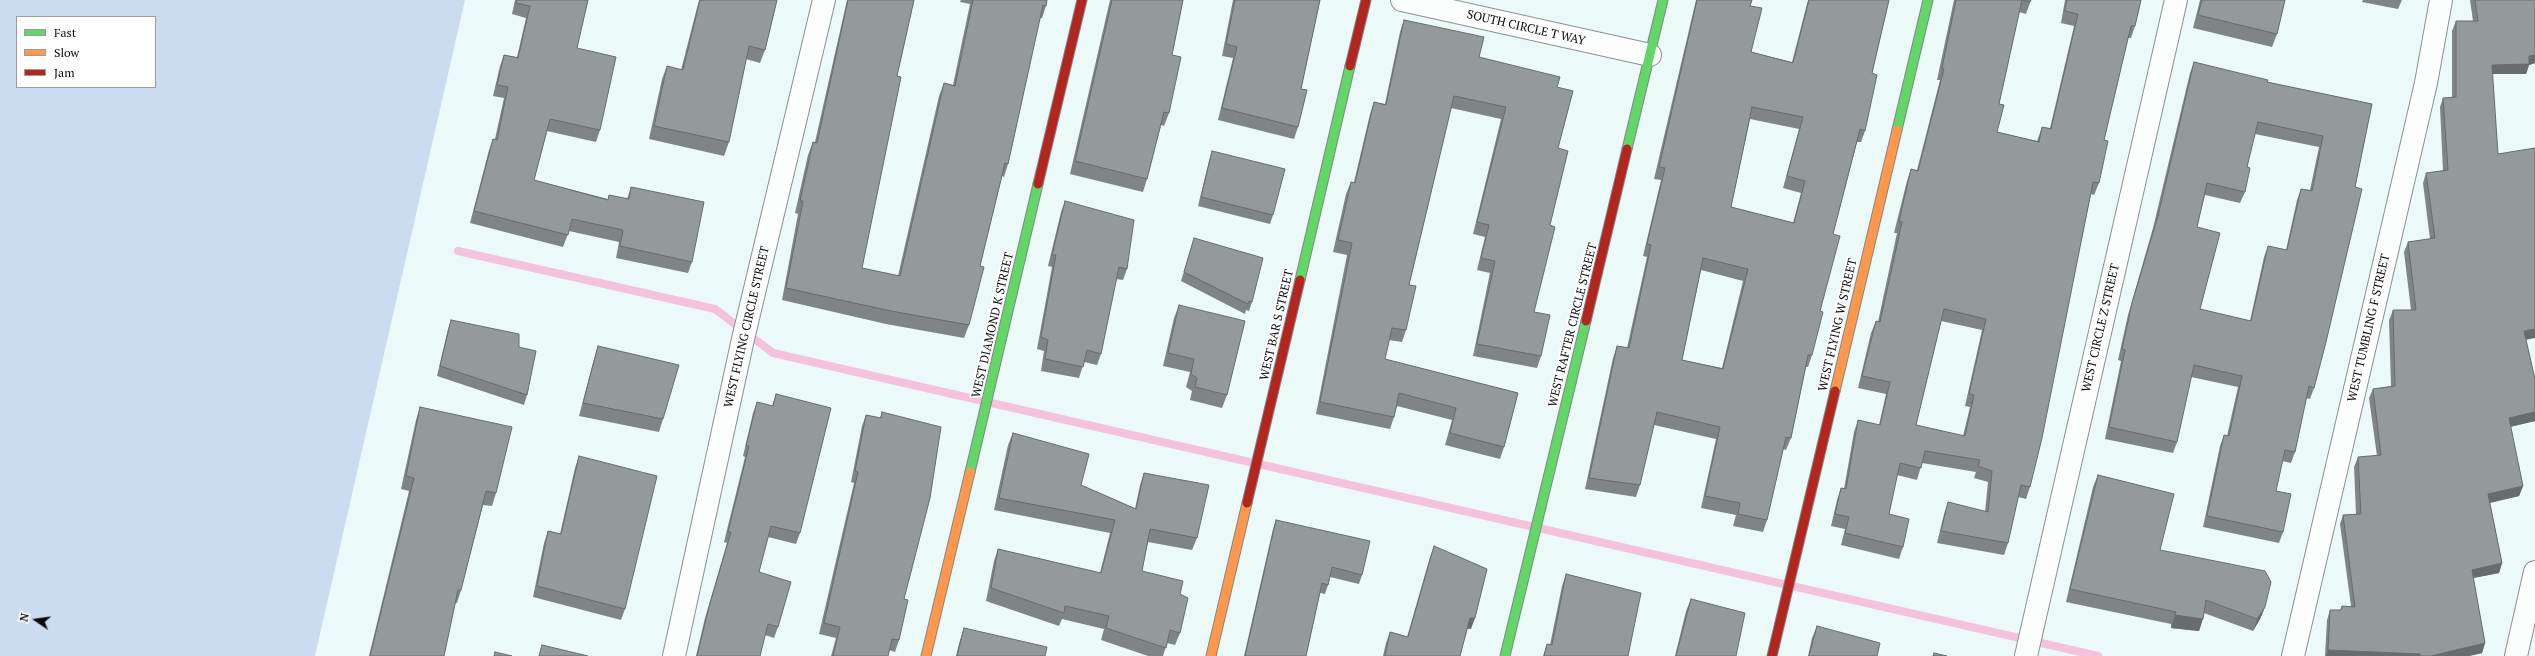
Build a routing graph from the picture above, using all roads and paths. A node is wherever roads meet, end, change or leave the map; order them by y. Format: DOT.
graph roads {
  1 [pos="824,0"];
  2 [pos="1082,0"];
  3 [pos="1366,0"];
  4 [pos="1402,0"];
  5 [pos="1663,0"];
  6 [pos="1928,0"];
  7 [pos="2176,0"];
  8 [pos="2441,0"];
  9 [pos="1650,55"];
  10 [pos="2535,572"];
  11 [pos="674,656"];
  12 [pos="926,656"];
  13 [pos="1211,656"];
  14 [pos="1505,656"];
  15 [pos="1772,656"];
  16 [pos="2026,656"];
  17 [pos="2293,656"];
  18 [pos="2516,656"];
  1 -- 11 [label="street, WEST FLYING CIRCLE STREET"];
  2 -- 12 [label="street, WEST DIAMOND K STREET"];
  3 -- 13 [label="street, WEST BAR S STREET"];
  4 -- 9 [label="street, SOUTH CIRCLE T WAY"];
  5 -- 9 [label="street, WEST RAFTER CIRCLE STREET"];
  6 -- 15 [label="street, WEST FLYING W STREET"];
  7 -- 16 [label="street, WEST CIRCLE Z STREET"];
  8 -- 17 [label="street, WEST TUMBLING F STREET"];
  9 -- 14 [label="street, WEST RAFTER CIRCLE STREET"];
  10 -- 18 [label="street"];
}
